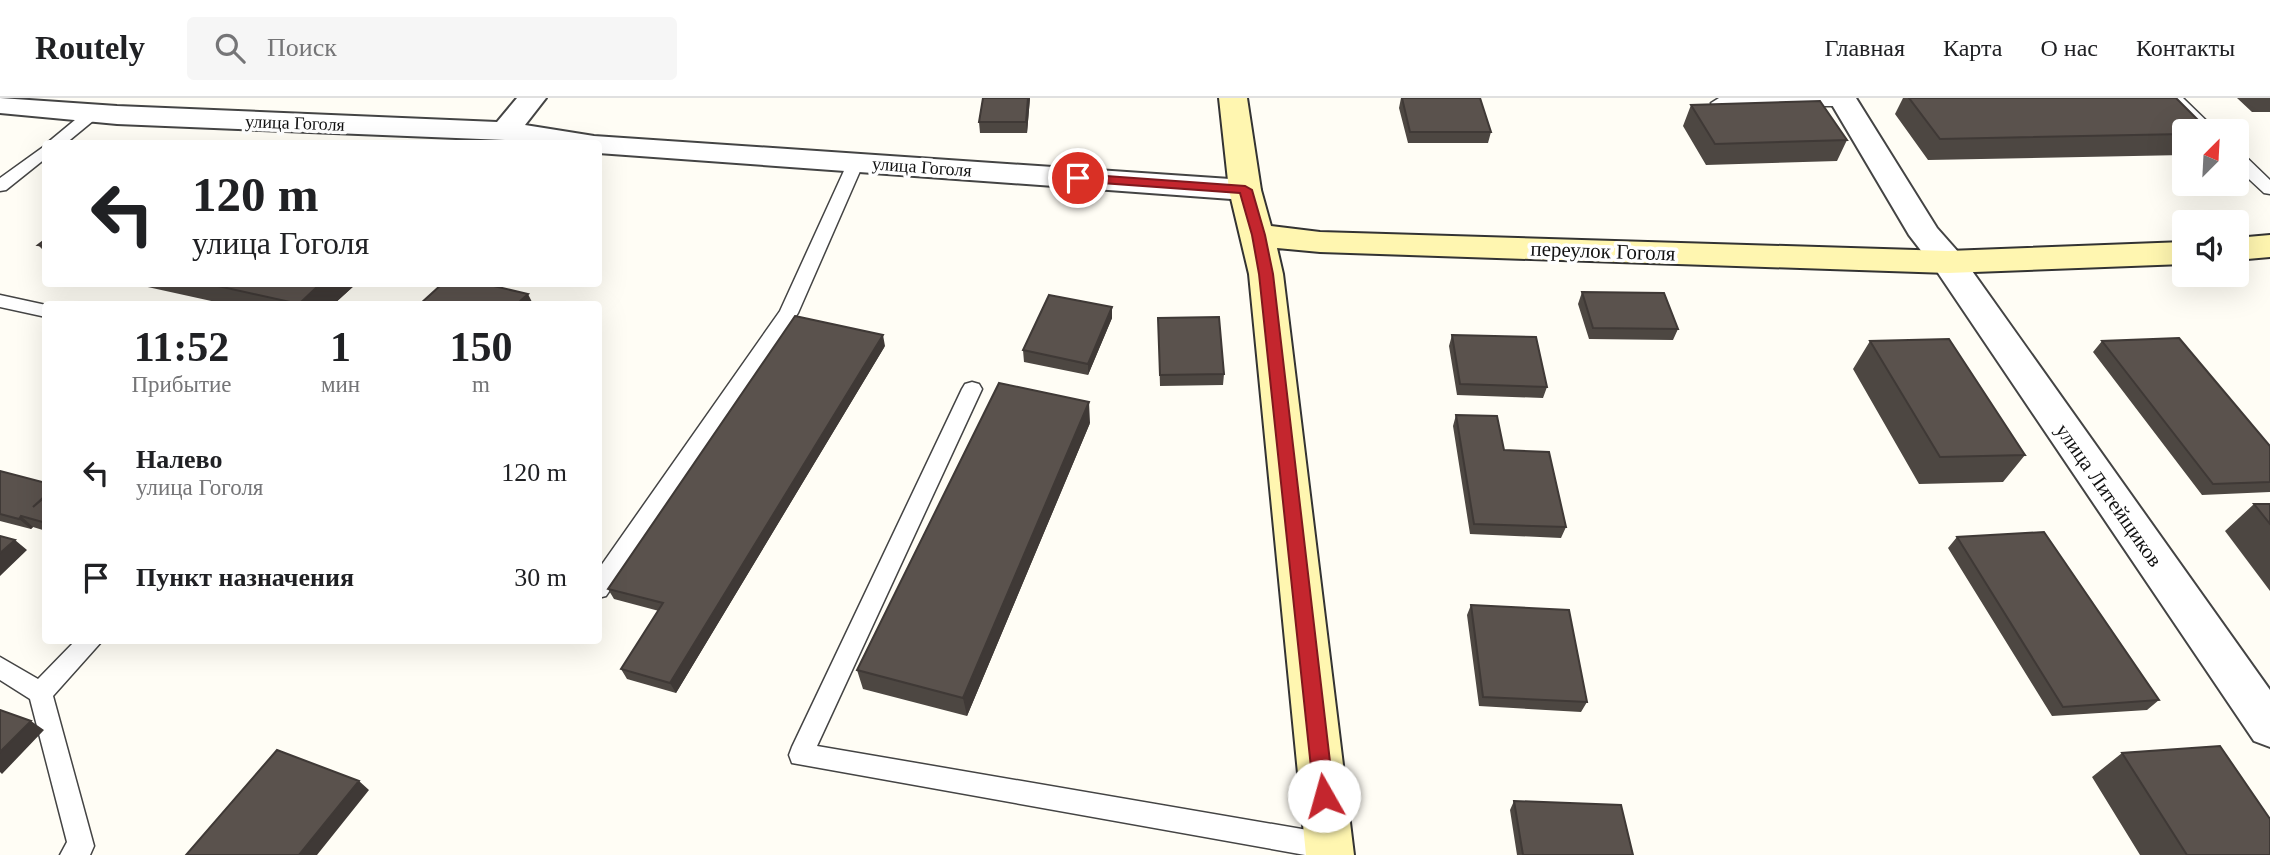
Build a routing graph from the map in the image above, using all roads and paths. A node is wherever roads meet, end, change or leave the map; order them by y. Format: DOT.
graph roads {
  1 [pos="532,98"];
  2 [pos="1233,98"];
  3 [pos="2174,98"];
  4 [pos="1843,99"];
  5 [pos="1719,103"];
  6 [pos="0,104"];
  7 [pos="115,109"];
  8 [pos="2196,119"];
  9 [pos="505,131"];
  10 [pos="61,140"];
  11 [pos="564,140"];
  12 [pos="602,144"];
  13 [pos="42,153"];
  14 [pos="856,162"];
  15 [pos="2249,169"];
  16 [pos="0,187"];
  17 [pos="2270,189"];
  18 [pos="1245,190"];
  19 [pos="1258,235"];
  20 [pos="2270,246"];
  21 [pos="2249,248"];
  22 [pos="2172,253"];
  23 [pos="1948,262"];
  24 [pos="0,301"];
  25 [pos="42,310"];
  26 [pos="972,389"];
  27 [pos="602,583"];
  28 [pos="88,644"];
  29 [pos="0,667"];
  30 [pos="40,693"];
  31 [pos="2270,727"];
  32 [pos="1330,851"];
  33 [pos="73,855"];
  1 -- 9 [label="street"];
  2 -- 18 [label="main road"];
  3 -- 8 [label="lane"];
  4 -- 5 [label="lane"];
  4 -- 23 [label="street"];
  6 -- 7 [label="street, улица Гоголя"];
  7 -- 9 [label="street, улица Гоголя"];
  7 -- 10 [label="lane"];
  9 -- 11 [label="street, улица Гоголя"];
  12 -- 14 [label="street, улица Гоголя"];
  13 -- 16 [label="lane"];
  14 -- 18 [label="street, улица Гоголя"];
  14 -- 27 [label="lane"];
  15 -- 17 [label="lane"];
  18 -- 19 [label="main road"];
  19 -- 23 [label="main road, переулок Гоголя"];
  19 -- 32 [label="main road"];
  20 -- 21 [label="main road"];
  22 -- 23 [label="main road, переулок Гоголя"];
  23 -- 31 [label="street, улица Литейщиков"];
  24 -- 25 [label="lane"];
  26 -- 32 [label="lane"];
  28 -- 30 [label="lane"];
  29 -- 30 [label="lane"];
  30 -- 33 [label="lane"];
}
